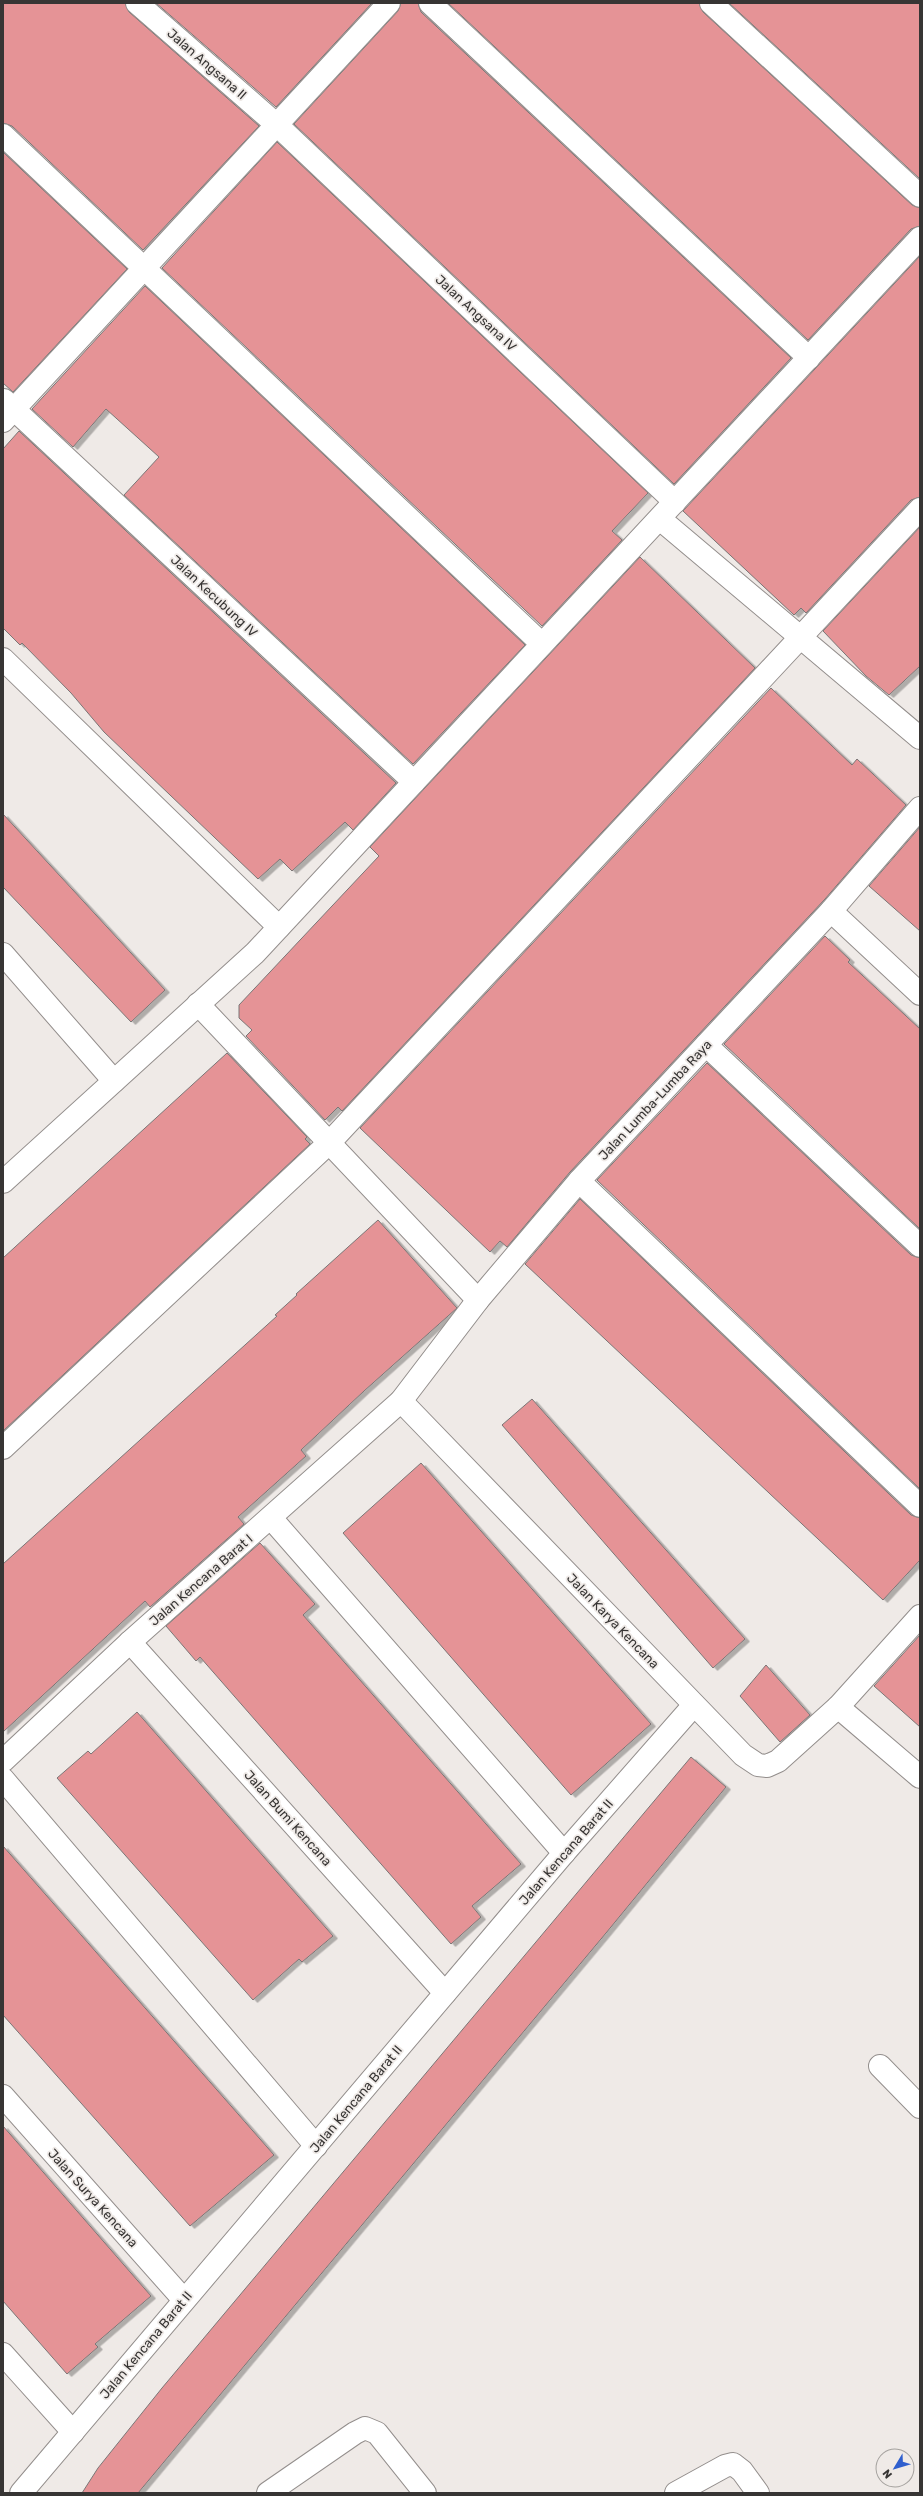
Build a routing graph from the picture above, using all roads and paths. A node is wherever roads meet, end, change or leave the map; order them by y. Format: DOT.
graph roads {
  1 [pos="137,3"];
  2 [pos="389,3"];
  3 [pos="430,3"];
  4 [pos="711,3"];
  5 [pos="277,125"];
  6 [pos="3,135"];
  7 [pos="920,196"];
  8 [pos="920,238"];
  9 [pos="144,269"];
  10 [pos="809,358"];
  11 [pos="7,410"];
  12 [pos="675,502"];
  13 [pos="920,509"];
  14 [pos="660,520"];
  15 [pos="800,638"];
  16 [pos="542,644"];
  17 [pos="3,659"];
  18 [pos="920,738"];
  19 [pos="414,782"];
  20 [pos="920,808"];
  21 [pos="830,911"];
  22 [pos="279,927"];
  23 [pos="3,954"];
  24 [pos="920,994"];
  25 [pos="198,1004"];
  26 [pos="706,1045"];
  27 [pos="114,1081"];
  28 [pos="330,1142"];
  29 [pos="579,1181"];
  30 [pos="3,1182"];
  31 [pos="920,1246"];
  32 [pos="478,1300"];
  33 [pos="401,1400"];
  34 [pos="3,1448"];
  35 [pos="920,1506"];
  36 [pos="271,1518"];
  37 [pos="920,1616"];
  38 [pos="130,1642"];
  39 [pos="694,1705"];
  40 [pos="838,1706"];
  41 [pos="3,1761"];
  42 [pos="920,1777"];
  43 [pos="3,1778"];
  44 [pos="564,1853"];
  45 [pos="445,1993"];
  46 [pos="880,2066"];
  47 [pos="3,2096"];
  48 [pos="920,2107"];
  49 [pos="316,2146"];
  50 [pos="184,2300"];
  51 [pos="3,2354"];
  52 [pos="73,2432"];
  53 [pos="21,2493"];
  54 [pos="268,2493"];
  55 [pos="426,2493"];
  56 [pos="676,2493"];
  57 [pos="758,2493"];
  1 -- 5 [label="street, Jalan Angsana II"];
  2 -- 5 [label="street"];
  3 -- 10 [label="street"];
  4 -- 7 [label="street"];
  5 -- 9 [label="street"];
  5 -- 12 [label="street, Jalan Angsana IV"];
  6 -- 9 [label="street"];
  8 -- 10 [label="street"];
  9 -- 11 [label="street"];
  9 -- 16 [label="street"];
  10 -- 12 [label="street"];
  11 -- 19 [label="street, Jalan Kecubung IV"];
  12 -- 14 [label="street"];
  13 -- 15 [label="street"];
  14 -- 15 [label="street"];
  14 -- 16 [label="street"];
  15 -- 18 [label="street"];
  15 -- 28 [label="street"];
  16 -- 19 [label="street"];
  17 -- 22 [label="street"];
  19 -- 22 [label="street"];
  20 -- 21 [label="street, Jalan Lumba-Lumba Raya"];
  21 -- 24 [label="street"];
  21 -- 26 [label="street, Jalan Lumba-Lumba Raya"];
  22 -- 25 [label="street"];
  23 -- 27 [label="street"];
  25 -- 27 [label="street"];
  25 -- 28 [label="street"];
  26 -- 29 [label="street, Jalan Lumba-Lumba Raya"];
  26 -- 31 [label="street"];
  27 -- 30 [label="street"];
  28 -- 32 [label="street"];
  28 -- 34 [label="street"];
  29 -- 32 [label="street, Jalan Lumba-Lumba Raya"];
  29 -- 35 [label="street"];
  32 -- 33 [label="street, Jalan Lumba-Lumba Raya"];
  33 -- 36 [label="street, Jalan Kencana Barat I"];
  33 -- 39 [label="street, Jalan Karya Kencana"];
  36 -- 38 [label="street, Jalan Kencana Barat I"];
  36 -- 44 [label="street"];
  37 -- 40 [label="street, Jalan Karya Kencana"];
  38 -- 41 [label="street, Jalan Kencana Barat I"];
  38 -- 45 [label="street, Jalan Bumi Kencana"];
  39 -- 40 [label="street, Jalan Karya Kencana"];
  39 -- 44 [label="street, Jalan Kencana Barat II"];
  40 -- 42 [label="street"];
  43 -- 49 [label="street"];
  44 -- 45 [label="street, Jalan Kencana Barat II"];
  45 -- 49 [label="street, Jalan Kencana Barat II"];
  46 -- 48 [label="street"];
  47 -- 50 [label="street, Jalan Surya Kencana"];
  49 -- 50 [label="street, Jalan Kencana Barat II"];
  50 -- 52 [label="street, Jalan Kencana Barat II"];
  51 -- 52 [label="street"];
  52 -- 53 [label="street, Jalan Kencana Barat II"];
  54 -- 55 [label="street"];
  56 -- 57 [label="street"];
}
